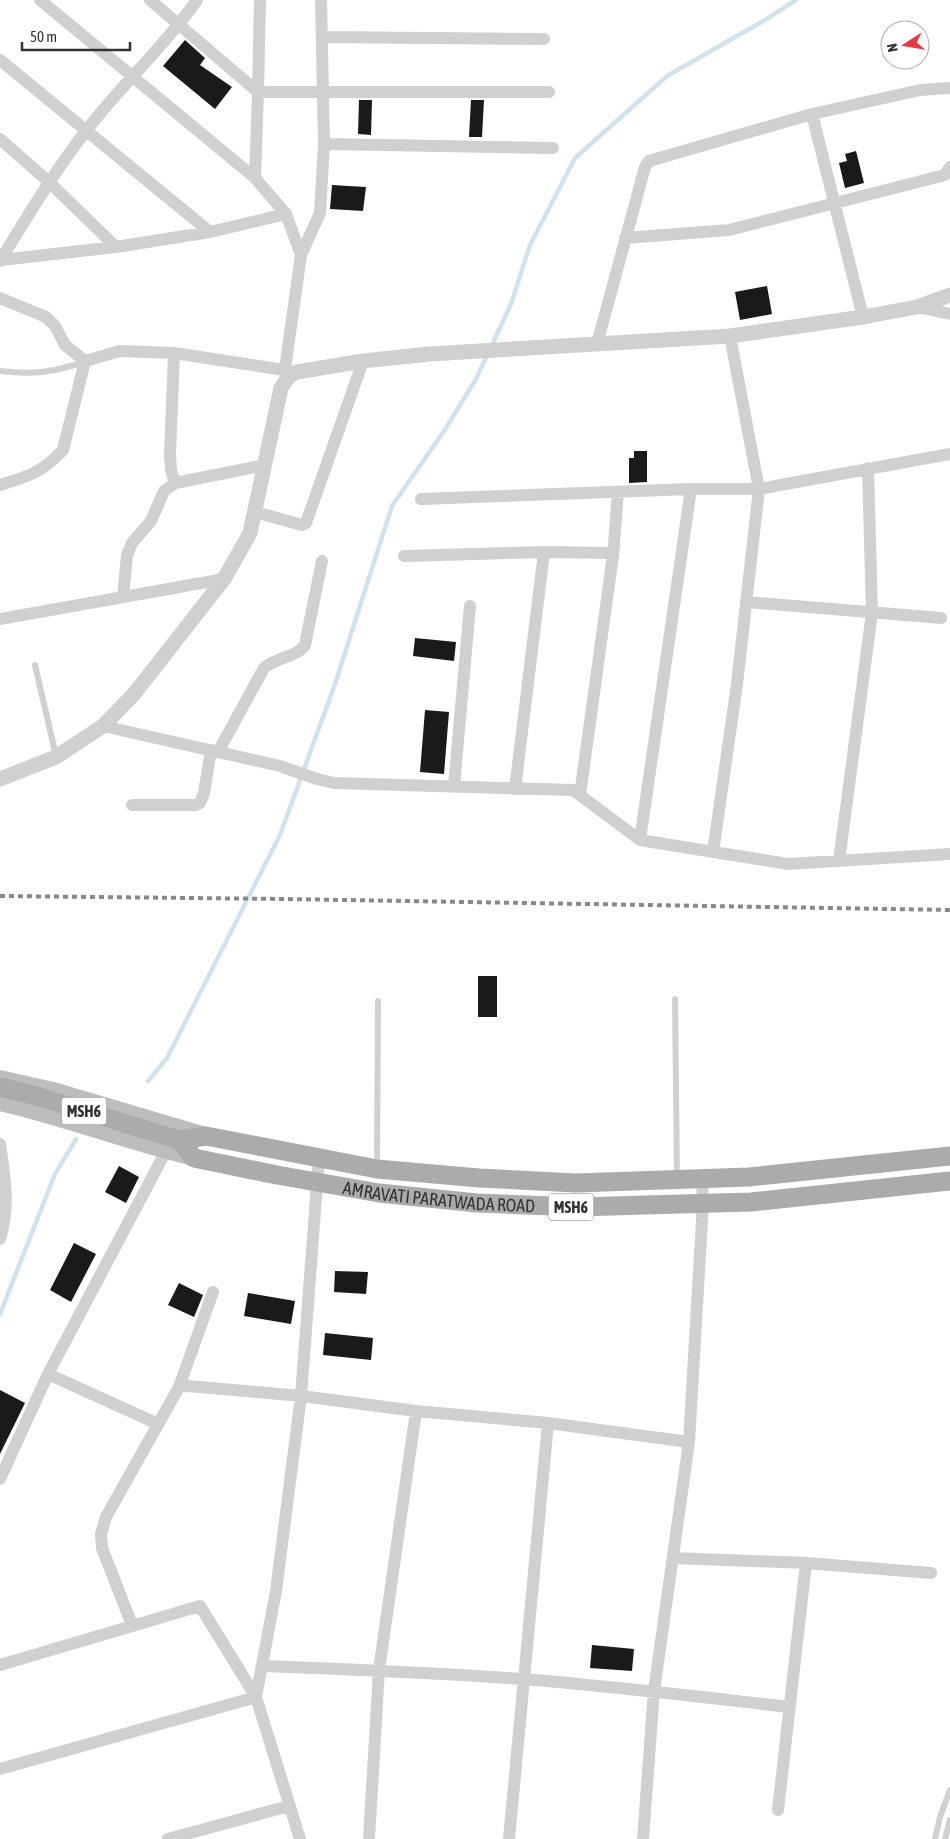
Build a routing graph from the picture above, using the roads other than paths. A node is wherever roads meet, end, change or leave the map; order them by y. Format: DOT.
graph roads {
  1 [pos="40,0"];
  2 [pos="150,0"];
  3 [pos="197,0"];
  4 [pos="260,0"];
  5 [pos="321,0"];
  6 [pos="180,24"];
  7 [pos="322,37"];
  8 [pos="544,39"];
  9 [pos="0,60"];
  10 [pos="133,76"];
  11 [pos="950,88"];
  12 [pos="258,92"];
  13 [pos="549,92"];
  14 [pos="322,93"];
  15 [pos="812,114"];
  16 [pos="87,130"];
  17 [pos="0,139"];
  18 [pos="324,144"];
  19 [pos="553,148"];
  20 [pos="950,167"];
  21 [pos="255,178"];
  22 [pos="49,182"];
  23 [pos="835,204"];
  24 [pos="286,214"];
  25 [pos="210,232"];
  26 [pos="625,238"];
  27 [pos="116,248"];
  28 [pos="301,255"];
  29 [pos="0,260"];
  30 [pos="950,295"];
  31 [pos="0,298"];
  32 [pos="917,307"];
  33 [pos="950,314"];
  34 [pos="863,316"];
  35 [pos="730,336"];
  36 [pos="597,344"];
  37 [pos="174,353"];
  38 [pos="85,361"];
  39 [pos="363,361"];
  40 [pos="291,370"];
  41 [pos="0,371"];
  42 [pos="950,454"];
  43 [pos="265,465"];
  44 [pos="868,468"];
  45 [pos="175,483"];
  46 [pos="0,485"];
  47 [pos="691,489"];
  48 [pos="759,490"];
  49 [pos="618,492"];
  50 [pos="421,499"];
  51 [pos="255,512"];
  52 [pos="544,552"];
  53 [pos="404,556"];
  54 [pos="613,557"];
  55 [pos="322,561"];
  56 [pos="224,579"];
  57 [pos="123,597"];
  58 [pos="746,602"];
  59 [pos="470,606"];
  60 [pos="872,613"];
  61 [pos="941,618"];
  62 [pos="0,619"];
  63 [pos="35,665"];
  64 [pos="103,726"];
  65 [pos="214,751"];
  66 [pos="56,757"];
  67 [pos="0,779"];
  68 [pos="454,786"];
  69 [pos="515,789"];
  70 [pos="580,795"];
  71 [pos="132,805"];
  72 [pos="640,840"];
  73 [pos="713,852"];
  74 [pos="950,854"];
  75 [pos="839,861"];
  76 [pos="675,999"];
  77 [pos="378,1001"];
  78 [pos="0,1078"];
  79 [pos="0,1087"];
  80 [pos="0,1103"];
  81 [pos="206,1136"];
  82 [pos="171,1143"];
  83 [pos="0,1144"];
  84 [pos="950,1156"];
  85 [pos="319,1158"];
  86 [pos="377,1169"];
  87 [pos="702,1178"];
  88 [pos="677,1179"];
  89 [pos="950,1181"];
  90 [pos="317,1182"];
  91 [pos="703,1203"];
  92 [pos="0,1239"];
  93 [pos="213,1292"];
  94 [pos="48,1374"];
  95 [pos="179,1388"];
  96 [pos="301,1396"];
  97 [pos="416,1411"];
  98 [pos="158,1424"];
  99 [pos="548,1424"];
  100 [pos="689,1442"];
  101 [pos="0,1479"];
  102 [pos="674,1558"];
  103 [pos="806,1563"];
  104 [pos="931,1573"];
  105 [pos="132,1626"];
  106 [pos="0,1665"];
  107 [pos="262,1666"];
  108 [pos="379,1670"];
  109 [pos="524,1679"];
  110 [pos="654,1691"];
  111 [pos="256,1697"];
  112 [pos="790,1707"];
  113 [pos="0,1769"];
  114 [pos="950,1790"];
  115 [pos="948,1800"];
  116 [pos="289,1806"];
  117 [pos="778,1810"];
  118 [pos="950,1820"];
  119 [pos="168,1839"];
  120 [pos="300,1839"];
  121 [pos="370,1839"];
  122 [pos="509,1839"];
  123 [pos="643,1839"];
  124 [pos="935,1839"];
  125 [pos="945,1839"];
  1 -- 10 [label="street"];
  2 -- 6 [label="street"];
  3 -- 6 [label="street"];
  4 -- 12 [label="street"];
  5 -- 7 [label="street"];
  6 -- 10 [label="street"];
  6 -- 12 [label="street"];
  7 -- 8 [label="street"];
  7 -- 14 [label="street"];
  9 -- 16 [label="street"];
  10 -- 16 [label="street"];
  10 -- 21 [label="street"];
  11 -- 15 [label="street"];
  12 -- 14 [label="street"];
  12 -- 21 [label="street"];
  13 -- 14 [label="street"];
  14 -- 18 [label="street"];
  15 -- 23 [label="street"];
  15 -- 26 [label="street"];
  16 -- 22 [label="street"];
  16 -- 25 [label="street"];
  17 -- 22 [label="street"];
  18 -- 19 [label="street"];
  18 -- 28 [label="street"];
  20 -- 23 [label="street"];
  21 -- 24 [label="street"];
  22 -- 27 [label="street"];
  22 -- 29 [label="street"];
  23 -- 26 [label="street"];
  23 -- 34 [label="street"];
  24 -- 25 [label="street"];
  24 -- 28 [label="street"];
  25 -- 27 [label="street"];
  26 -- 36 [label="street"];
  27 -- 29 [label="street"];
  28 -- 40 [label="street"];
  30 -- 32 [label="street"];
  31 -- 38 [label="street"];
  32 -- 33 [label="street"];
  32 -- 34 [label="street"];
  34 -- 35 [label="street"];
  35 -- 36 [label="street"];
  35 -- 48 [label="street"];
  36 -- 39 [label="street"];
  37 -- 38 [label="street"];
  37 -- 40 [label="street"];
  37 -- 45 [label="street"];
  38 -- 41 [label="lane"];
  38 -- 46 [label="street"];
  39 -- 40 [label="street"];
  39 -- 51 [label="street"];
  40 -- 43 [label="street"];
  42 -- 44 [label="street"];
  43 -- 45 [label="street"];
  43 -- 51 [label="street"];
  44 -- 48 [label="street"];
  44 -- 60 [label="street"];
  45 -- 57 [label="street"];
  47 -- 48 [label="street"];
  47 -- 49 [label="street"];
  47 -- 72 [label="street"];
  48 -- 58 [label="street"];
  49 -- 50 [label="street"];
  49 -- 54 [label="street"];
  51 -- 56 [label="street"];
  52 -- 53 [label="street"];
  52 -- 54 [label="street"];
  52 -- 69 [label="street"];
  54 -- 70 [label="street"];
  55 -- 65 [label="street"];
  56 -- 57 [label="street"];
  56 -- 64 [label="street"];
  57 -- 62 [label="street"];
  58 -- 60 [label="street"];
  58 -- 73 [label="street"];
  59 -- 68 [label="street"];
  60 -- 61 [label="street"];
  60 -- 75 [label="street"];
  63 -- 66 [label="lane"];
  64 -- 65 [label="street"];
  64 -- 66 [label="street"];
  65 -- 68 [label="street"];
  65 -- 71 [label="street"];
  66 -- 67 [label="street"];
  68 -- 69 [label="street"];
  69 -- 70 [label="street"];
  70 -- 72 [label="street"];
  72 -- 73 [label="street"];
  73 -- 75 [label="street"];
  74 -- 75 [label="street"];
  76 -- 88 [label="lane"];
  77 -- 86 [label="lane"];
  78 -- 81 [label="main road, MSH6"];
  79 -- 82 [label="main road, MSH6"];
  80 -- 82 [label="main road, MSH6"];
  81 -- 82 [label="main road, MSH6"];
  81 -- 85 [label="main road, MSH6"];
  82 -- 90 [label="main road, AMRAVATI PARATWADA ROAD / MSH6"];
  82 -- 94 [label="street"];
  83 -- 92 [label="street"];
  84 -- 87 [label="main road, MSH6"];
  85 -- 86 [label="main road, MSH6"];
  85 -- 90 [label="street"];
  86 -- 88 [label="main road, MSH6"];
  87 -- 88 [label="main road, MSH6"];
  87 -- 91 [label="street"];
  89 -- 91 [label="main road, AMRAVATI PARATWADA ROAD / MSH6"];
  90 -- 91 [label="main road, AMRAVATI PARATWADA ROAD / MSH6"];
  90 -- 96 [label="street"];
  91 -- 100 [label="street"];
  93 -- 95 [label="street"];
  94 -- 98 [label="street"];
  94 -- 101 [label="street"];
  95 -- 96 [label="street"];
  95 -- 98 [label="street"];
  96 -- 97 [label="street"];
  96 -- 107 [label="street"];
  97 -- 99 [label="street"];
  97 -- 108 [label="street"];
  98 -- 105 [label="street"];
  99 -- 100 [label="street"];
  99 -- 109 [label="street"];
  100 -- 102 [label="street"];
  102 -- 103 [label="street"];
  102 -- 110 [label="street"];
  103 -- 104 [label="street"];
  103 -- 112 [label="street"];
  105 -- 106 [label="street"];
  105 -- 111 [label="street"];
  107 -- 108 [label="street"];
  107 -- 111 [label="street"];
  108 -- 109 [label="street"];
  108 -- 121 [label="street"];
  109 -- 110 [label="street"];
  109 -- 122 [label="street"];
  110 -- 112 [label="street"];
  110 -- 123 [label="street"];
  111 -- 113 [label="street"];
  111 -- 116 [label="street"];
  112 -- 117 [label="street"];
  114 -- 115 [label="lane"];
  115 -- 124 [label="lane"];
  116 -- 119 [label="street"];
  116 -- 120 [label="street"];
  118 -- 125 [label="lane"];
}
